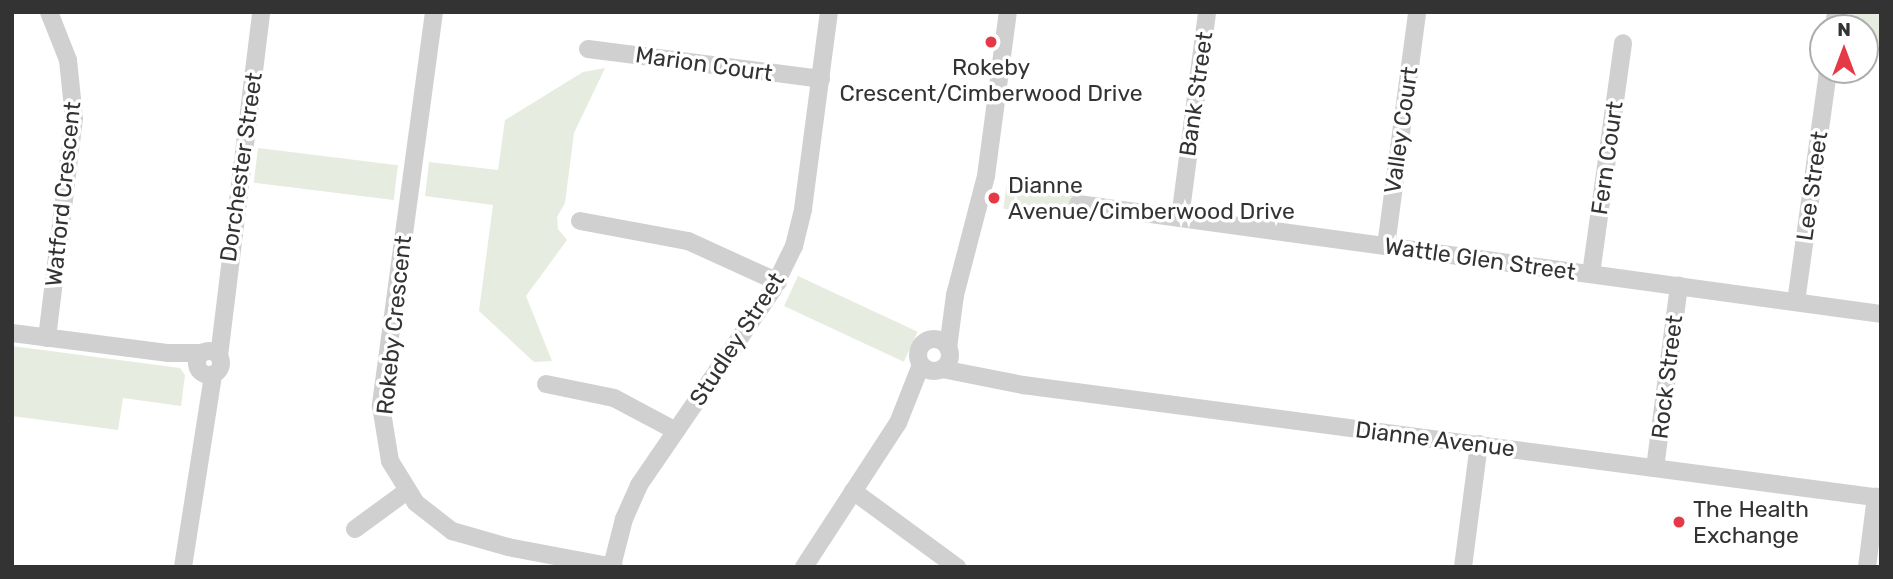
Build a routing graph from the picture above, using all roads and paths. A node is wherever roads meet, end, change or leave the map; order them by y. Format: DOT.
graph roads {
  1 [pos="49,12"];
  2 [pos="261,12"];
  3 [pos="830,12"];
  4 [pos="1008,12"];
  5 [pos="1208,12"];
  6 [pos="429,13"];
  7 [pos="1417,14"];
  8 [pos="1623,43"];
  9 [pos="588,48"];
  10 [pos="821,79"];
  11 [pos="1826,84"];
  12 [pos="1078,204"];
  13 [pos="1180,218"];
  14 [pos="580,221"];
  15 [pos="1386,246"];
  16 [pos="1591,274"];
  17 [pos="778,282"];
  18 [pos="1679,286"];
  19 [pos="955,295"];
  20 [pos="1796,302"];
  21 [pos="1881,314"];
  22 [pos="12,333"];
  23 [pos="47,338"];
  24 [pos="925,341"];
  25 [pos="944,361"];
  26 [pos="206,362"];
  27 [pos="920,365"];
  28 [pos="546,384"];
  29 [pos="908,405"];
  30 [pos="676,431"];
  31 [pos="1479,444"];
  32 [pos="1655,468"];
  33 [pos="407,491"];
  34 [pos="853,491"];
  35 [pos="1878,498"];
  36 [pos="355,529"];
  37 [pos="183,567"];
  38 [pos="613,567"];
  39 [pos="804,567"];
  40 [pos="957,567"];
  41 [pos="1463,567"];
  42 [pos="1867,567"];
  1 -- 23 [label="street, Watford Crescent"];
  2 -- 26 [label="street, Dorchester Street"];
  3 -- 10 [label="street, Studley Street"];
  4 -- 19 [label="street"];
  5 -- 13 [label="street, Bank Street"];
  6 -- 33 [label="street, Rokeby Crescent"];
  7 -- 15 [label="street, Valley Court"];
  8 -- 16 [label="street, Fern Court"];
  9 -- 10 [label="street, Marion Court"];
  10 -- 17 [label="street, Studley Street"];
  11 -- 20 [label="street, Lee Street"];
  12 -- 13 [label="street, Wattle Glen Street"];
  13 -- 15 [label="street, Wattle Glen Street"];
  14 -- 17 [label="street"];
  15 -- 16 [label="street, Wattle Glen Street"];
  16 -- 18 [label="street, Wattle Glen Street"];
  17 -- 30 [label="street, Studley Street"];
  18 -- 20 [label="street, Wattle Glen Street"];
  18 -- 32 [label="street, Rock Street"];
  19 -- 24 [label="street"];
  19 -- 25 [label="street"];
  20 -- 21 [label="street, Wattle Glen Street"];
  22 -- 23 [label="street"];
  23 -- 26 [label="street"];
  24 -- 25 [label="street"];
  24 -- 27 [label="street"];
  25 -- 27 [label="street"];
  25 -- 29 [label="street"];
  25 -- 31 [label="street, Dianne Avenue"];
  26 -- 37 [label="street, Dorchester Street"];
  27 -- 29 [label="street"];
  28 -- 30 [label="street"];
  29 -- 34 [label="street"];
  30 -- 38 [label="street, Studley Street"];
  31 -- 32 [label="street, Dianne Avenue"];
  31 -- 41 [label="street"];
  32 -- 35 [label="street, Dianne Avenue"];
  33 -- 36 [label="street"];
  33 -- 38 [label="street, Rokeby Crescent"];
  34 -- 39 [label="street"];
  34 -- 40 [label="street"];
  35 -- 42 [label="street"];
}
